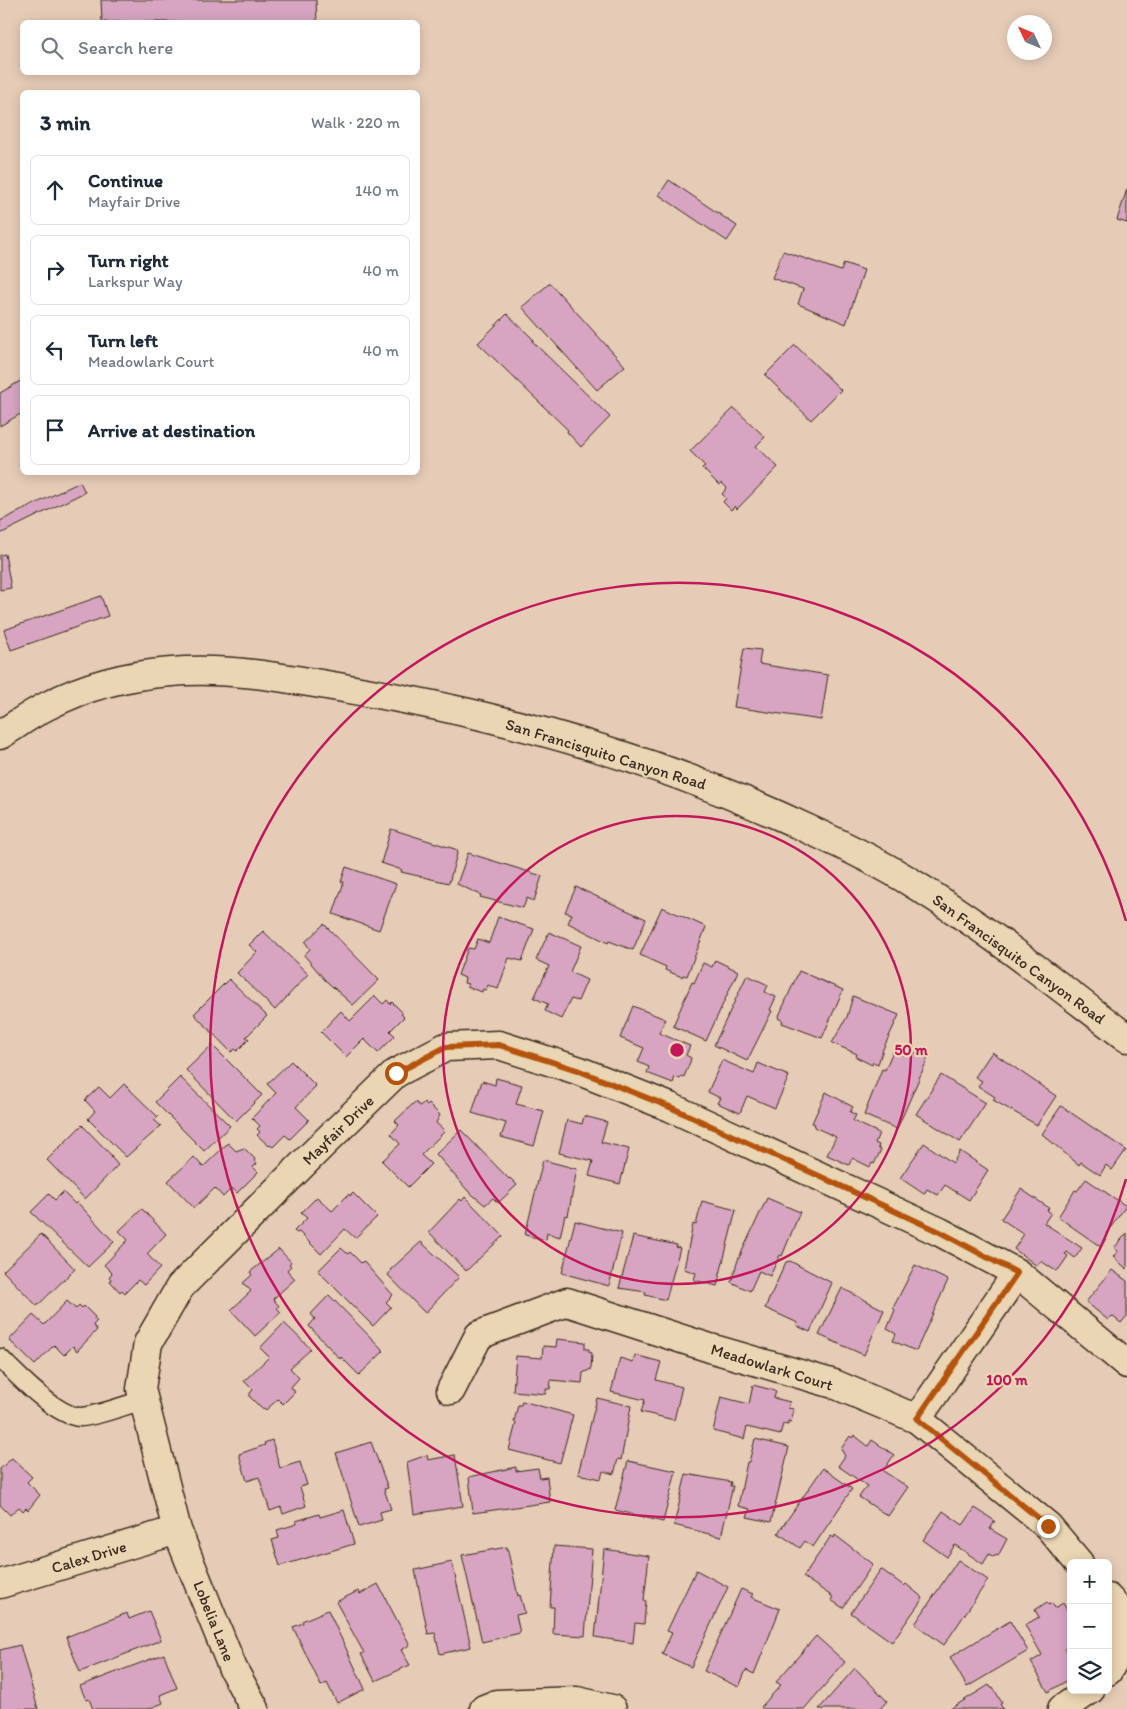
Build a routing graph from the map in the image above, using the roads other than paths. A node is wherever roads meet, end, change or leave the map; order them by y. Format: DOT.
graph roads {
  1 [pos="0,735"];
  2 [pos="1127,1038"];
  3 [pos="1017,1273"];
  4 [pos="0,1358"];
  5 [pos="1127,1364"];
  6 [pos="451,1390"];
  7 [pos="144,1400"];
  8 [pos="917,1419"];
  9 [pos="178,1530"];
  10 [pos="1076,1559"];
  11 [pos="0,1584"];
  12 [pos="1112,1602"];
  13 [pos="1112,1664"];
  14 [pos="1084,1694"];
  15 [pos="255,1709"];
  16 [pos="484,1709"];
  17 [pos="612,1709"];
  18 [pos="1062,1709"];
  1 -- 2 [label="street, San Francisquito Canyon Road"];
  3 -- 5 [label="street, Mayfair Drive"];
  3 -- 7 [label="street, Mayfair Drive"];
  3 -- 8 [label="street"];
  4 -- 7 [label="lane"];
  6 -- 8 [label="street, Meadowlark Court"];
  7 -- 9 [label="street, Mayfair Drive"];
  8 -- 10 [label="street, Meadowlark Court"];
  9 -- 11 [label="street, Calex Drive"];
  9 -- 15 [label="street, Lobelia Lane"];
  12 -- 13 [label="street"];
  14 -- 18 [label="street"];
  16 -- 17 [label="street"];
}
